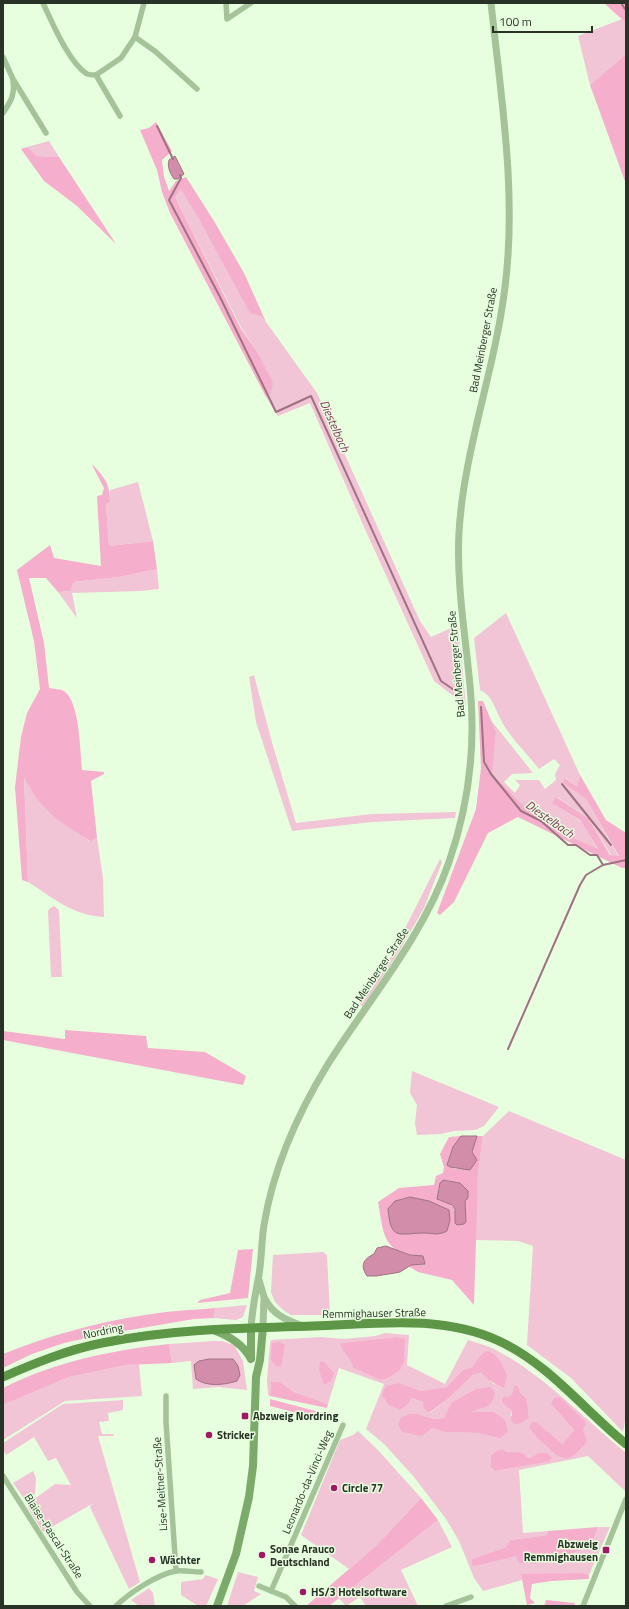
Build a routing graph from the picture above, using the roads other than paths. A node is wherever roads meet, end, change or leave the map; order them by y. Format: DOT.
graph roads {
  1 [pos="43,3"];
  2 [pos="144,3"];
  3 [pos="226,3"];
  4 [pos="251,3"];
  5 [pos="491,3"];
  6 [pos="135,37"];
  7 [pos="3,57"];
  8 [pos="96,75"];
  9 [pos="13,79"];
  10 [pos="197,89"];
  11 [pos="3,113"];
  12 [pos="120,116"];
  13 [pos="46,133"];
  14 [pos="259,1278"];
  15 [pos="264,1297"];
  16 [pos="302,1326"];
  17 [pos="251,1328"];
  18 [pos="263,1328"];
  19 [pos="213,1330"];
  20 [pos="251,1359"];
  21 [pos="3,1377"];
  22 [pos="256,1377"];
  23 [pos="166,1396"];
  24 [pos="343,1425"];
  25 [pos="626,1444"];
  26 [pos="3,1476"];
  27 [pos="626,1499"];
  28 [pos="176,1571"];
  29 [pos="201,1572"];
  30 [pos="258,1586"];
  31 [pos="271,1591"];
  32 [pos="471,1597"];
  33 [pos="90,1606"];
  34 [pos="116,1606"];
  35 [pos="217,1606"];
  36 [pos="295,1606"];
  37 [pos="446,1606"];
  38 [pos="583,1606"];
  1 -- 8 [label="street"];
  2 -- 6 [label="street"];
  3 -- 4 [label="street"];
  5 -- 14 [label="street, Bad Meinberger Straße"];
  6 -- 8 [label="street"];
  6 -- 10 [label="street"];
  7 -- 9 [label="street"];
  8 -- 12 [label="street"];
  9 -- 11 [label="street"];
  9 -- 13 [label="street"];
  14 -- 15 [label="street, Bad Meinberger Straße"];
  14 -- 17 [label="street, Bad Meinberger Straße"];
  15 -- 16 [label="street"];
  15 -- 18 [label="street, Bad Meinberger Straße"];
  16 -- 18 [label="main road, Remmighauser Straße"];
  16 -- 25 [label="main road, Remmighauser Straße"];
  17 -- 18 [label="main road, Remmighauser Straße"];
  17 -- 19 [label="main road, Nordring"];
  17 -- 20 [label="main road, Bad Meinberger Straße"];
  18 -- 22 [label="main road, Bad Meinberger Straße"];
  19 -- 20 [label="main road"];
  19 -- 21 [label="main road, Nordring"];
  20 -- 22 [label="main road, Bad Meinberger Straße"];
  22 -- 35 [label="main road, Bad Meinberger Straße"];
  23 -- 28 [label="street, Lise-Meitner-Straße"];
  24 -- 31 [label="street, Leonardo-da-Vinci-Weg"];
  26 -- 33 [label="street, Blaise-Pascal-Straße"];
  27 -- 38 [label="street"];
  28 -- 29 [label="street"];
  28 -- 34 [label="street"];
  30 -- 31 [label="street"];
  31 -- 36 [label="street"];
  32 -- 37 [label="street"];
}
